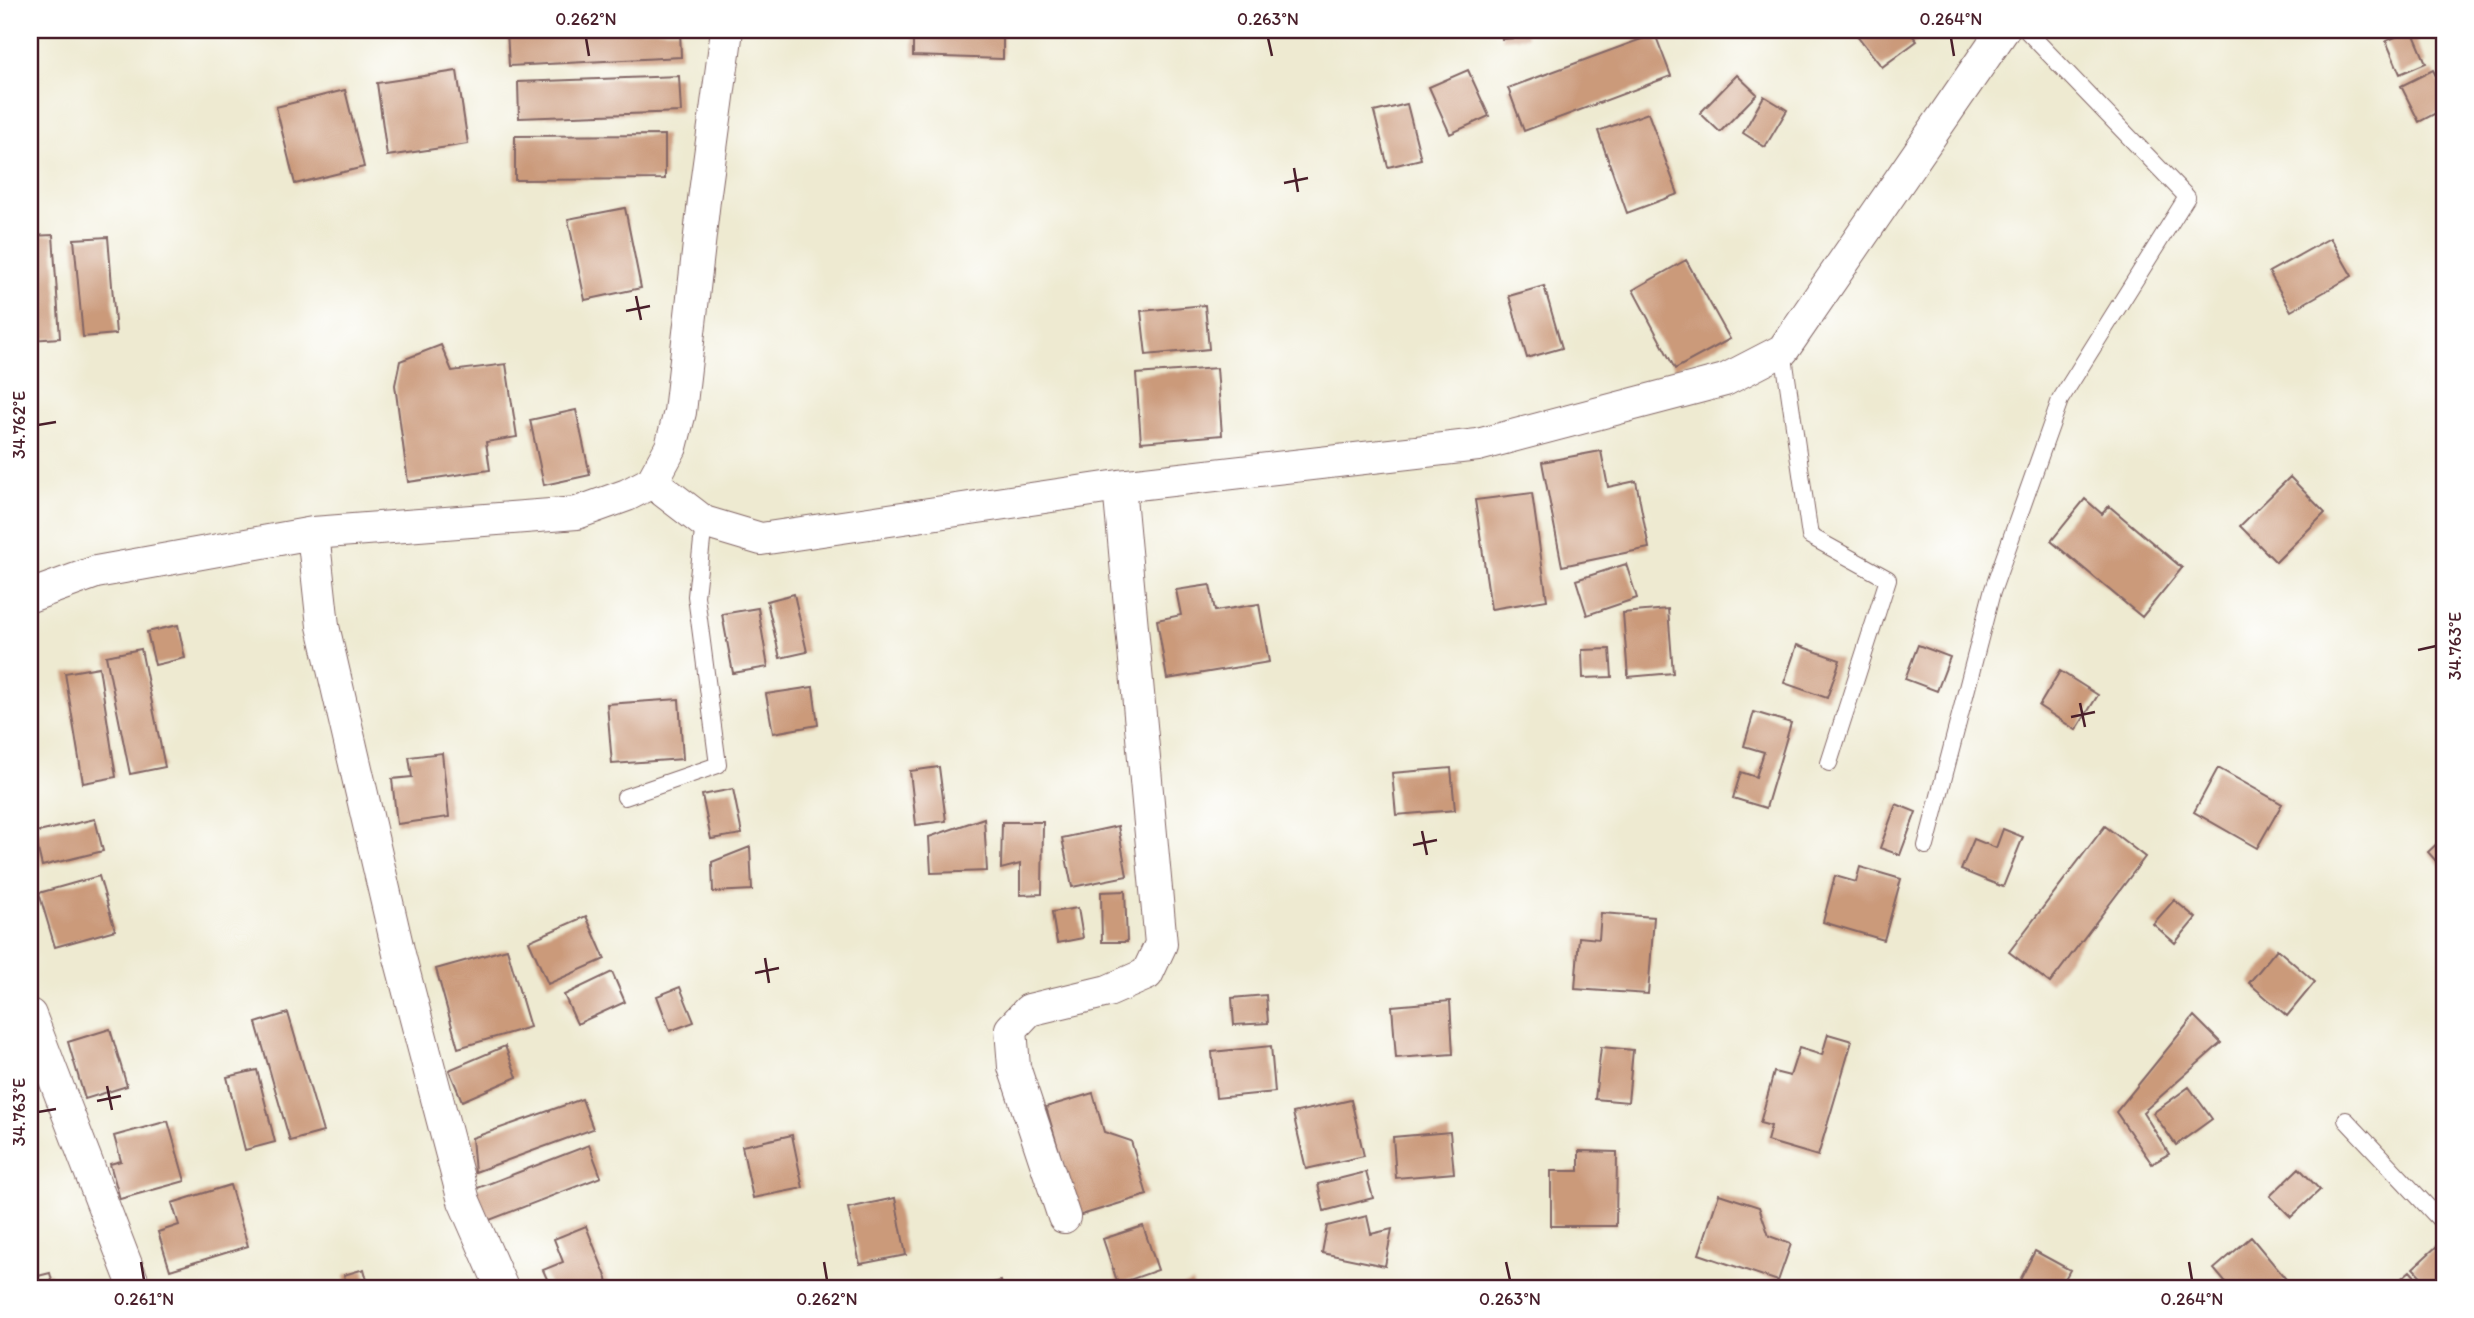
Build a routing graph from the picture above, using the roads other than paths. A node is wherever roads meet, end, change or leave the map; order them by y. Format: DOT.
graph roads {
  1 [pos="727,30"];
  2 [pos="2003,30"];
  3 [pos="2026,30"];
  4 [pos="1783,350"];
  5 [pos="652,482"];
  6 [pos="1119,486"];
  7 [pos="704,522"];
  8 [pos="313,533"];
  9 [pos="30,596"];
  10 [pos="1829,763"];
  11 [pos="625,797"];
  12 [pos="1926,846"];
  13 [pos="30,1015"];
  14 [pos="2346,1120"];
  15 [pos="1064,1217"];
  16 [pos="2444,1224"];
  17 [pos="135,1288"];
  18 [pos="502,1288"];
  1 -- 5 [label="street"];
  2 -- 4 [label="street"];
  3 -- 12 [label="lane"];
  4 -- 6 [label="street"];
  4 -- 10 [label="lane"];
  5 -- 7 [label="street"];
  5 -- 8 [label="street"];
  6 -- 7 [label="street"];
  6 -- 15 [label="street"];
  7 -- 11 [label="lane"];
  8 -- 9 [label="street"];
  8 -- 18 [label="street"];
  13 -- 17 [label="street"];
  14 -- 16 [label="lane"];
}
